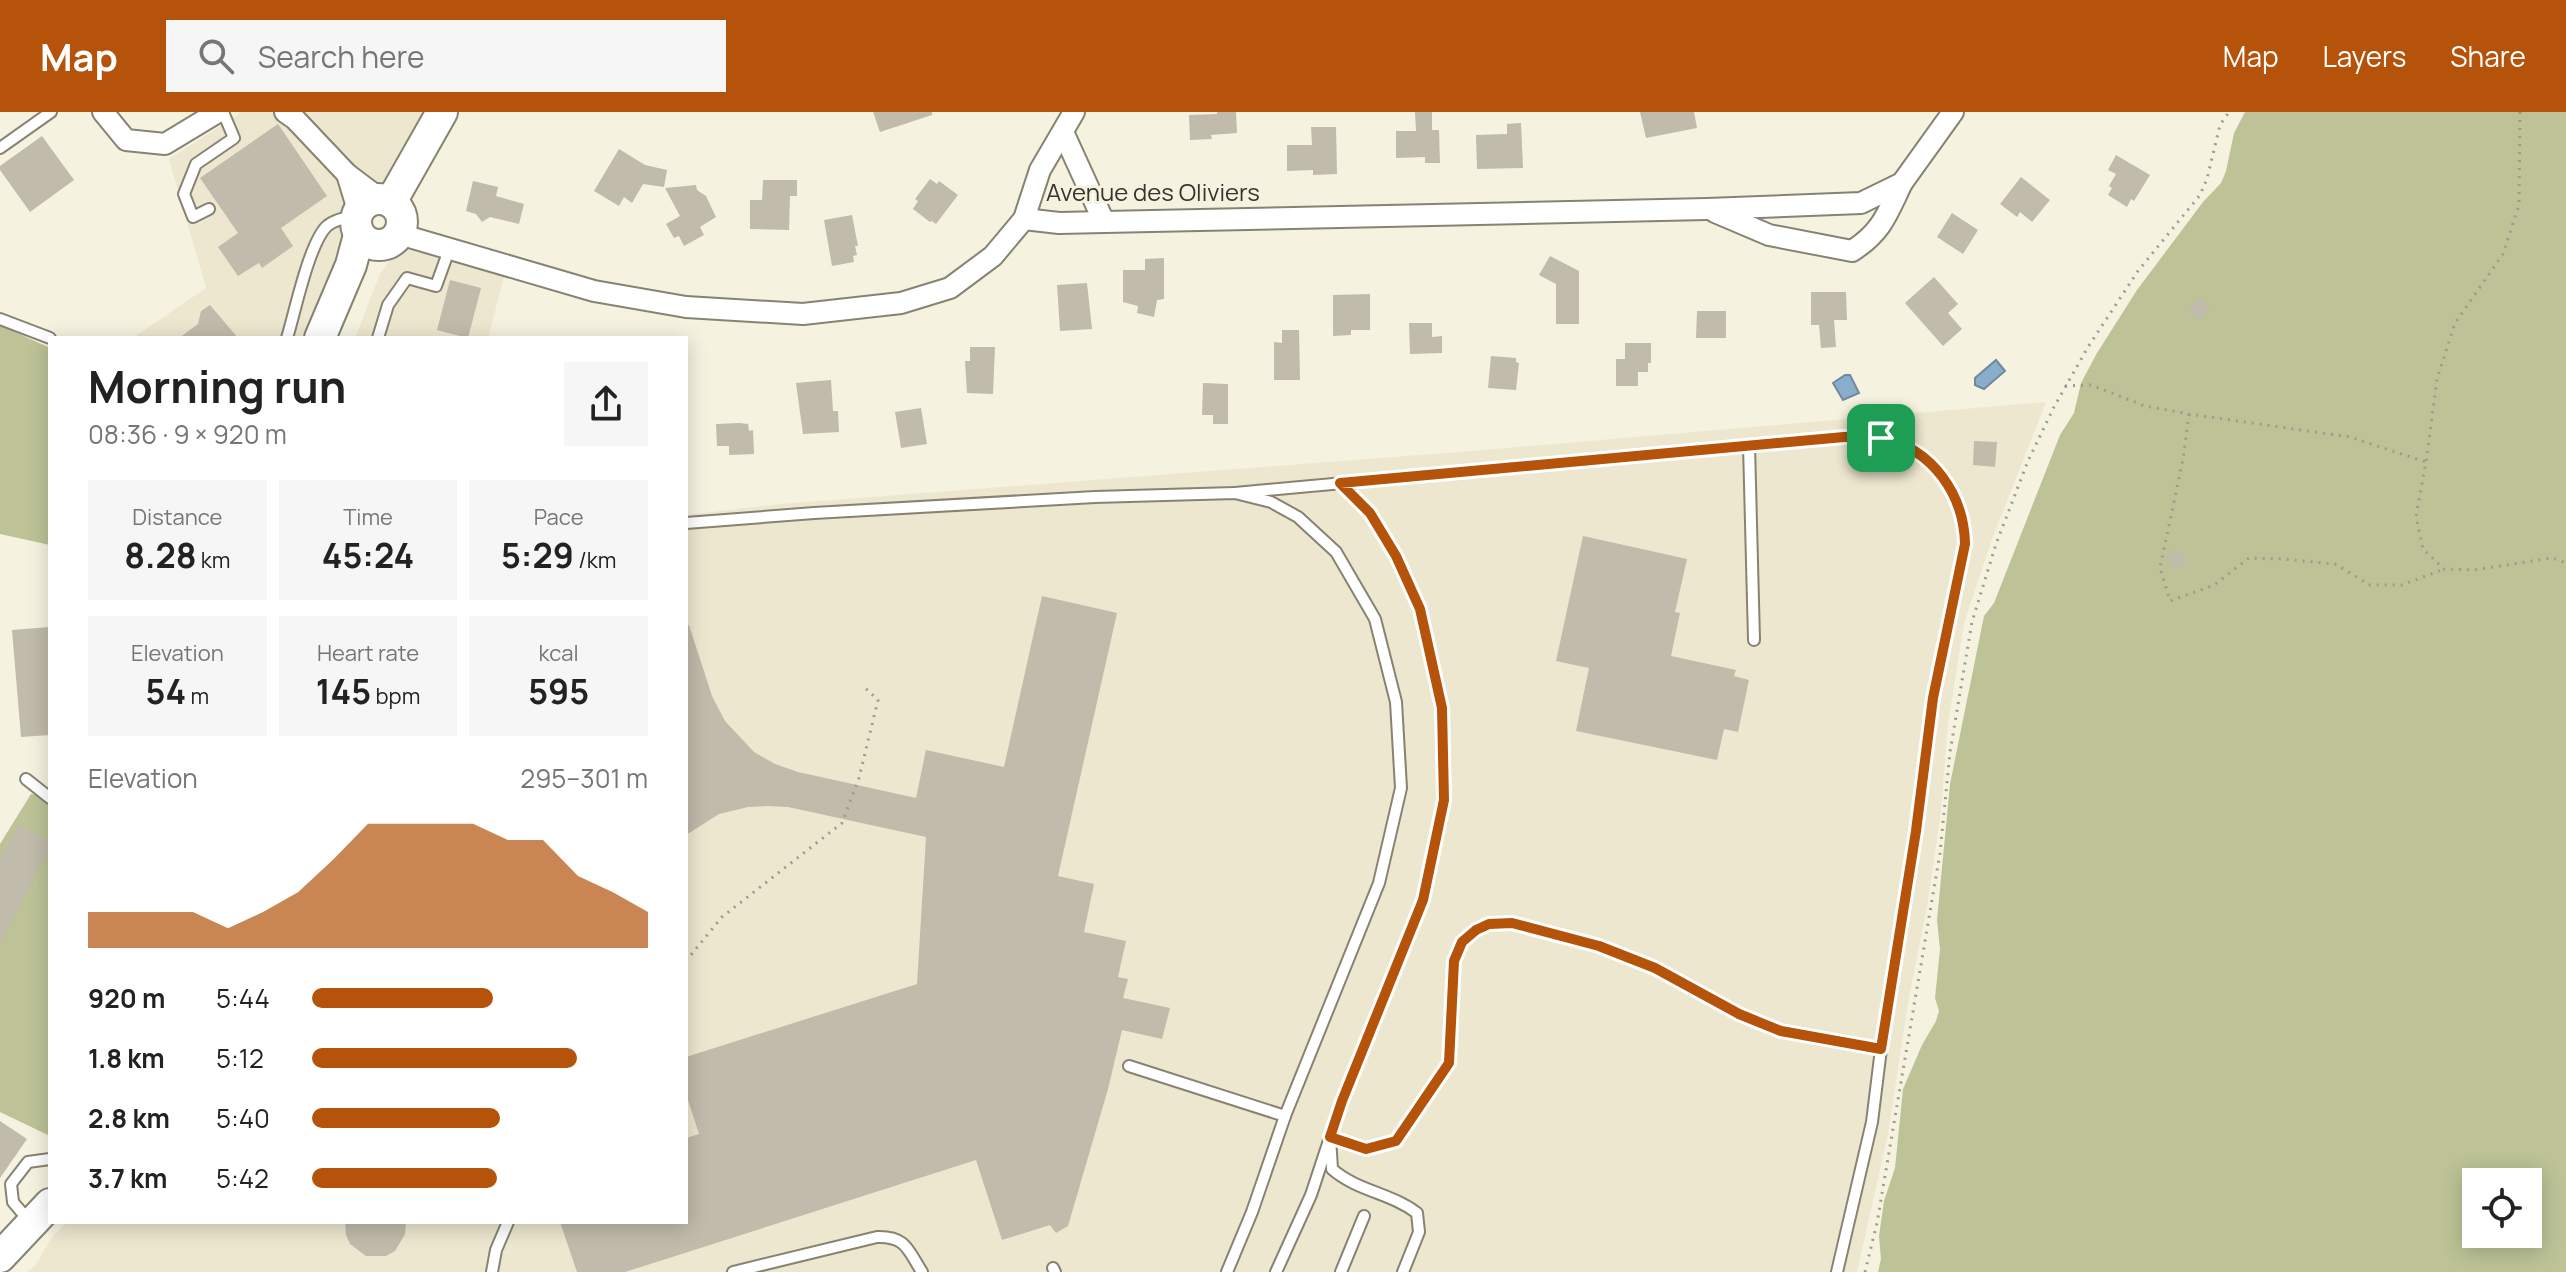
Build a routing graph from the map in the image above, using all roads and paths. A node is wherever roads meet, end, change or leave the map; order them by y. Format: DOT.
graph roads {
  1 [pos="51,112"];
  2 [pos="103,112"];
  3 [pos="220,112"];
  4 [pos="285,112"];
  5 [pos="442,112"];
  6 [pos="1074,112"];
  7 [pos="1953,112"];
  8 [pos="2229,112"];
  9 [pos="2520,112"];
  10 [pos="1063,132"];
  11 [pos="0,148"];
  12 [pos="1902,183"];
  13 [pos="209,209"];
  14 [pos="1707,209"];
  15 [pos="1024,219"];
  16 [pos="374,220"];
  17 [pos="1104,222"];
  18 [pos="449,250"];
  19 [pos="0,319"];
  20 [pos="288,336"];
  21 [pos="321,336"];
  22 [pos="342,336"];
  23 [pos="379,336"];
  24 [pos="48,337"];
  25 [pos="2065,386"];
  26 [pos="2189,414"];
  27 [pos="1749,445"];
  28 [pos="2426,462"];
  29 [pos="1340,483"];
  30 [pos="1235,493"];
  31 [pos="688,523"];
  32 [pos="2566,563"];
  33 [pos="2444,569"];
  34 [pos="1754,640"];
  35 [pos="863,686"];
  36 [pos="26,779"];
  37 [pos="48,796"];
  38 [pos="688,959"];
  39 [pos="1881,1049"];
  40 [pos="1129,1066"];
  41 [pos="1285,1116"];
  42 [pos="1330,1137"];
  43 [pos="48,1159"];
  44 [pos="41,1214"];
  45 [pos="1364,1216"];
  46 [pos="507,1224"];
  47 [pos="0,1257"];
  48 [pos="492,1272"];
  49 [pos="733,1272"];
  50 [pos="922,1272"];
  51 [pos="1227,1272"];
  52 [pos="1276,1272"];
  53 [pos="1341,1272"];
  54 [pos="1403,1272"];
  55 [pos="1837,1272"];
  56 [pos="1865,1272"];
  1 -- 11 [label="lane"];
  2 -- 3 [label="street"];
  3 -- 13 [label="lane"];
  4 -- 16 [label="street, Avenue des Oliviers"];
  5 -- 16 [label="main road"];
  6 -- 10 [label="street"];
  7 -- 12 [label="street, Avenue des Oliviers"];
  8 -- 25 [label="path"];
  9 -- 28 [label="path"];
  10 -- 15 [label="street"];
  10 -- 17 [label="street"];
  12 -- 14 [label="street, Avenue des Oliviers"];
  12 -- 14 [label="street, Avenue des Oliviers"];
  14 -- 17 [label="street, Avenue des Oliviers"];
  15 -- 17 [label="street, Avenue des Oliviers"];
  15 -- 18 [label="street, Avenue des Oliviers"];
  16 -- 18 [label="street, Avenue des Oliviers"];
  16 -- 20 [label="lane"];
  16 -- 21 [label="main road"];
  16 -- 22 [label="main road"];
  18 -- 23 [label="lane"];
  19 -- 24 [label="lane"];
  25 -- 26 [label="path"];
  25 -- 56 [label="path"];
  26 -- 28 [label="path"];
  26 -- 33 [label="path"];
  27 -- 29 [label="lane"];
  27 -- 34 [label="lane"];
  27 -- 39 [label="lane"];
  28 -- 33 [label="path"];
  29 -- 30 [label="lane"];
  29 -- 42 [label="lane"];
  30 -- 31 [label="lane"];
  30 -- 41 [label="lane"];
  32 -- 33 [label="path"];
  35 -- 38 [label="path"];
  36 -- 37 [label="lane"];
  39 -- 42 [label="lane"];
  39 -- 55 [label="lane"];
  40 -- 41 [label="lane"];
  41 -- 51 [label="lane"];
  42 -- 52 [label="lane"];
  42 -- 54 [label="lane"];
  43 -- 44 [label="lane"];
  44 -- 47 [label="main road"];
  45 -- 53 [label="lane"];
  46 -- 48 [label="lane"];
  49 -- 50 [label="lane"];
}
